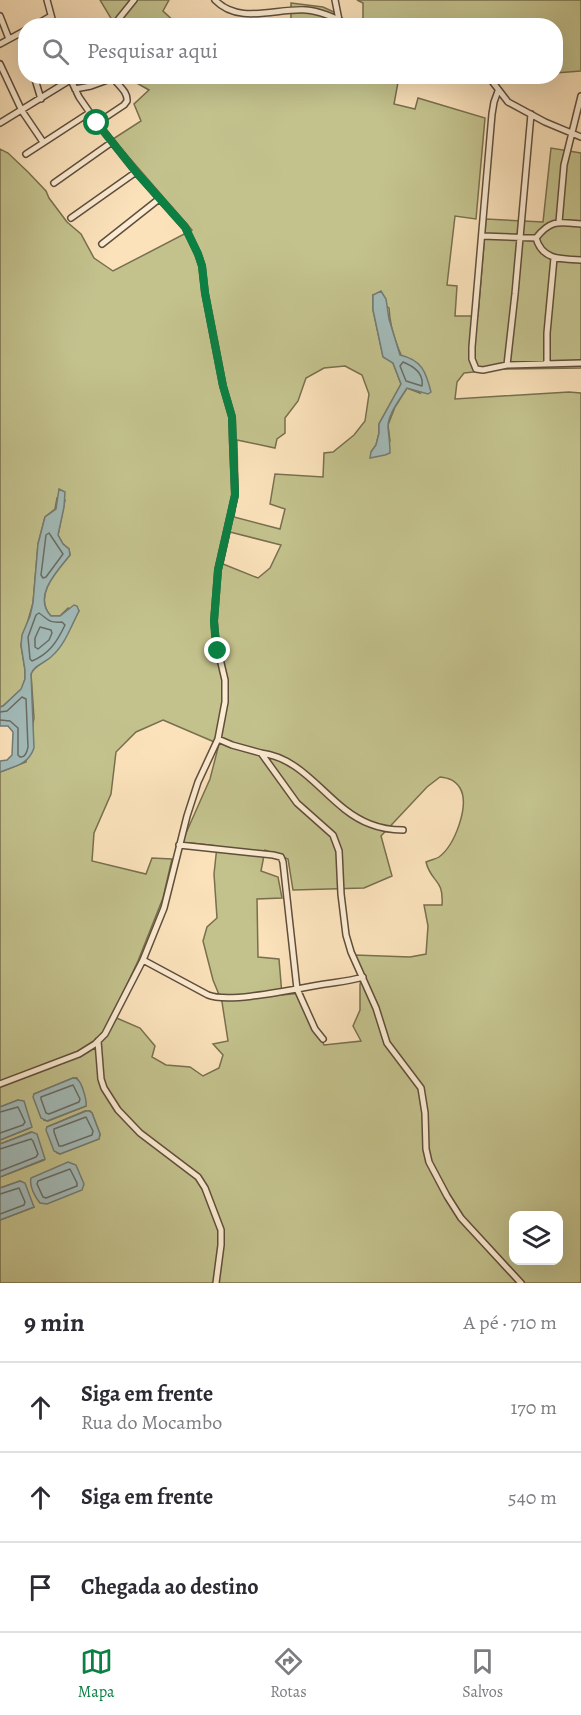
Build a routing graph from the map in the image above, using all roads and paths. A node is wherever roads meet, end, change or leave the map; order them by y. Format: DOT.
graph roads {
  1 [pos="47,0"];
  2 [pos="134,0"];
  3 [pos="215,0"];
  4 [pos="335,0"];
  5 [pos="0,16"];
  6 [pos="51,16"];
  7 [pos="48,18"];
  8 [pos="119,18"];
  9 [pos="334,18"];
  10 [pos="339,18"];
  11 [pos="18,34"];
  12 [pos="9,39"];
  13 [pos="0,44"];
  14 [pos="0,64"];
  15 [pos="36,84"];
  16 [pos="61,84"];
  17 [pos="73,84"];
  18 [pos="96,84"];
  19 [pos="118,84"];
  20 [pos="493,84"];
  21 [pos="75,89"];
  22 [pos="498,91"];
  23 [pos="581,96"];
  24 [pos="40,99"];
  25 [pos="22,111"];
  26 [pos="89,113"];
  27 [pos="531,114"];
  28 [pos="0,123"];
  29 [pos="97,123"];
  30 [pos="571,134"];
  31 [pos="581,137"];
  32 [pos="43,142"];
  33 [pos="112,142"];
  34 [pos="26,154"];
  35 [pos="136,172"];
  36 [pos="54,183"];
  37 [pos="159,199"];
  38 [pos="71,218"];
  39 [pos="559,222"];
  40 [pos="581,224"];
  41 [pos="482,236"];
  42 [pos="520,237"];
  43 [pos="536,238"];
  44 [pos="102,244"];
  45 [pos="554,258"];
  46 [pos="581,260"];
  47 [pos="581,363"];
  48 [pos="547,364"];
  49 [pos="507,365"];
  50 [pos="218,739"];
  51 [pos="261,753"];
  52 [pos="403,830"];
  53 [pos="179,845"];
  54 [pos="143,960"];
  55 [pos="363,977"];
  56 [pos="297,989"];
  57 [pos="323,1039"];
  58 [pos="98,1041"];
  59 [pos="0,1084"];
  60 [pos="216,1283"];
  61 [pos="521,1283"];
  1 -- 6 [label="street"];
  2 -- 8 [label="street"];
  3 -- 9 [label="street"];
  4 -- 10 [label="street"];
  5 -- 12 [label="street"];
  6 -- 7 [label="street"];
  11 -- 12 [label="street"];
  12 -- 13 [label="street"];
  14 -- 25 [label="street"];
  15 -- 24 [label="street"];
  16 -- 24 [label="street"];
  17 -- 21 [label="street"];
  18 -- 21 [label="street"];
  19 -- 29 [label="street"];
  20 -- 22 [label="street"];
  21 -- 26 [label="street"];
  22 -- 27 [label="street"];
  22 -- 41 [label="street"];
  23 -- 30 [label="street"];
  24 -- 25 [label="street"];
  25 -- 28 [label="street"];
  25 -- 32 [label="street"];
  26 -- 29 [label="street"];
  26 -- 32 [label="street"];
  27 -- 30 [label="street"];
  27 -- 42 [label="street"];
  29 -- 33 [label="street"];
  30 -- 31 [label="street"];
  30 -- 39 [label="street"];
  32 -- 34 [label="street"];
  33 -- 35 [label="street"];
  33 -- 36 [label="street"];
  35 -- 37 [label="street"];
  35 -- 38 [label="street"];
  37 -- 44 [label="street"];
  37 -- 50 [label="street"];
  39 -- 40 [label="street"];
  39 -- 43 [label="street"];
  41 -- 42 [label="street"];
  41 -- 49 [label="street"];
  42 -- 43 [label="street"];
  42 -- 49 [label="street"];
  43 -- 45 [label="street"];
  45 -- 46 [label="street"];
  45 -- 48 [label="street"];
  47 -- 48 [label="street"];
  48 -- 49 [label="street"];
  50 -- 51 [label="street"];
  50 -- 53 [label="street"];
  51 -- 52 [label="street"];
  51 -- 55 [label="street"];
  53 -- 54 [label="street"];
  53 -- 56 [label="street"];
  54 -- 56 [label="street"];
  54 -- 58 [label="street"];
  55 -- 56 [label="street"];
  55 -- 61 [label="street"];
  56 -- 57 [label="street"];
  58 -- 59 [label="street"];
  58 -- 60 [label="street"];
}
